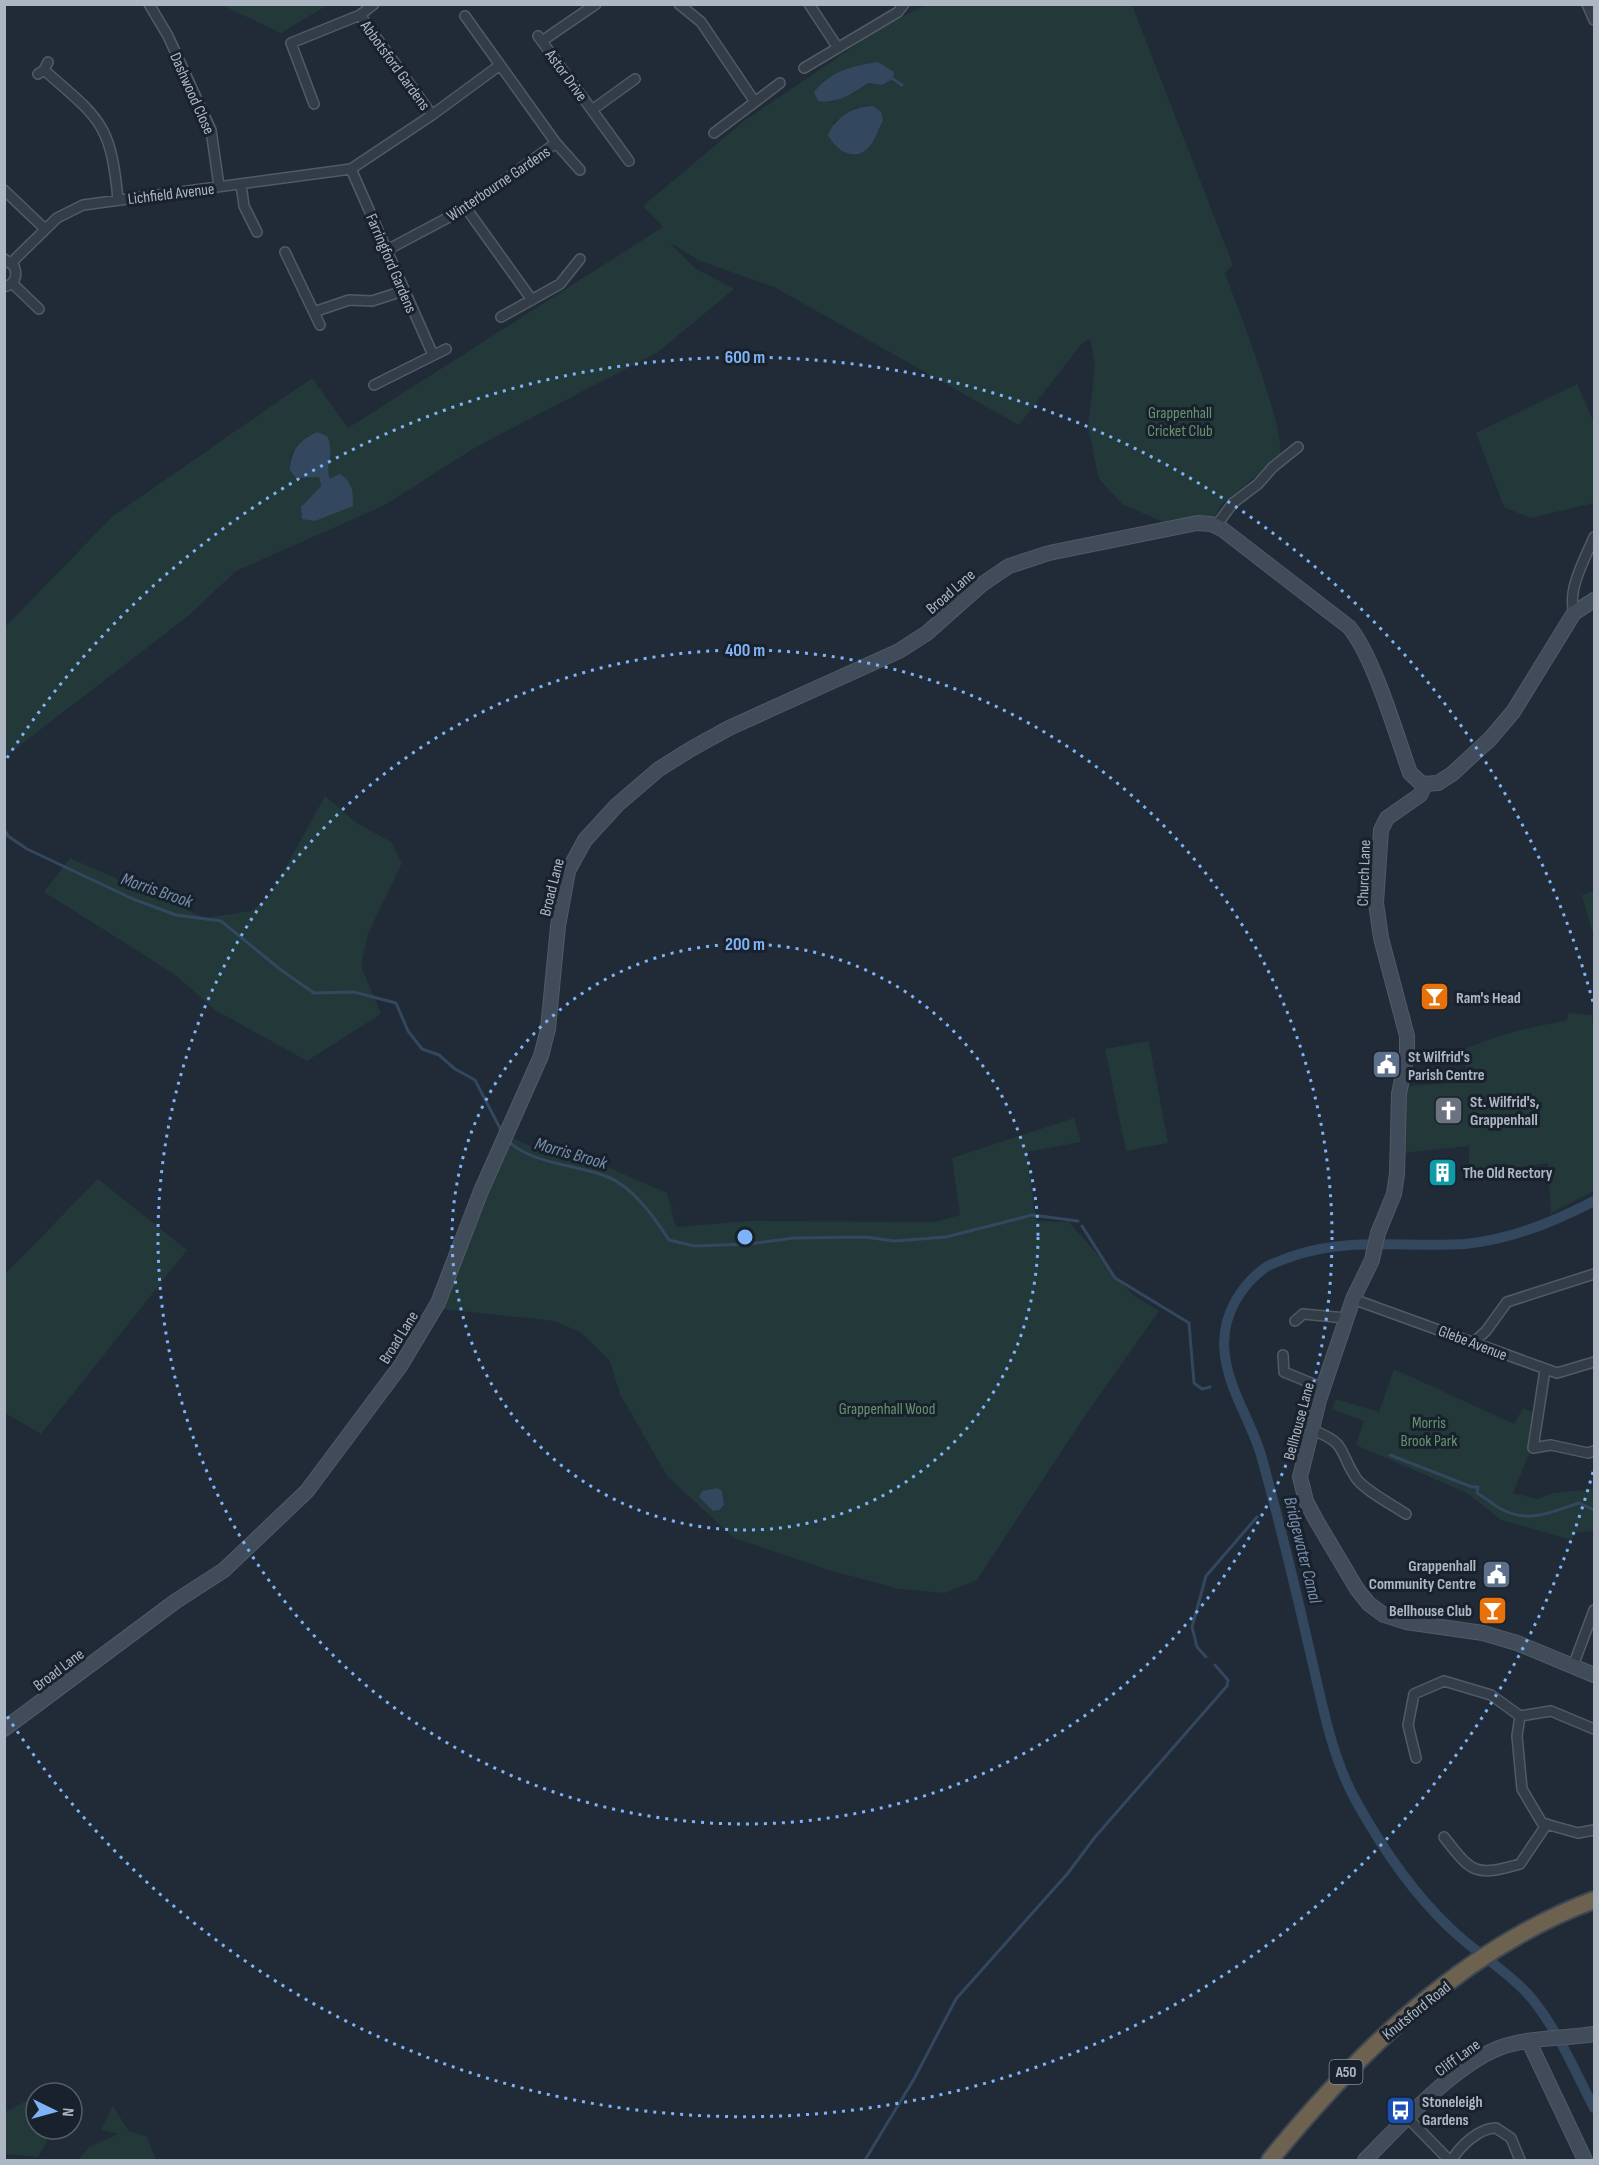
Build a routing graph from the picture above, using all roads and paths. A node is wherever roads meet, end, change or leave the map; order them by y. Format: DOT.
graph roads {
  1 [pos="149,4"];
  2 [pos="374,4"];
  3 [pos="596,4"];
  4 [pos="679,4"];
  5 [pos="808,4"];
  6 [pos="904,4"];
  7 [pos="1587,4"];
  8 [pos="360,15"];
  9 [pos="465,16"];
  10 [pos="1594,21"];
  11 [pos="838,48"];
  12 [pos="500,65"];
  13 [pos="804,68"];
  14 [pos="43,69"];
  15 [pos="635,79"];
  16 [pos="780,83"];
  17 [pos="755,102"];
  18 [pos="314,104"];
  19 [pos="592,110"];
  20 [pos="432,115"];
  21 [pos="714,133"];
  22 [pos="556,143"];
  23 [pos="630,161"];
  24 [pos="351,169"];
  25 [pos="580,171"];
  26 [pos="241,184"];
  27 [pos="219,186"];
  28 [pos="4,190"];
  29 [pos="118,200"];
  30 [pos="466,208"];
  31 [pos="45,229"];
  32 [pos="256,232"];
  33 [pos="387,250"];
  34 [pos="285,252"];
  35 [pos="580,259"];
  36 [pos="8,261"];
  37 [pos="8,285"];
  38 [pos="403,291"];
  39 [pos="532,300"];
  40 [pos="39,309"];
  41 [pos="314,312"];
  42 [pos="501,317"];
  43 [pos="320,325"];
  44 [pos="446,349"];
  45 [pos="433,355"];
  46 [pos="375,386"];
  47 [pos="1298,447"];
  48 [pos="1216,526"];
  49 [pos="1594,537"];
  50 [pos="1594,600"];
  51 [pos="1574,613"];
  52 [pos="1425,785"];
  53 [pos="1374,1250"];
  54 [pos="1594,1274"];
  55 [pos="1353,1299"];
  56 [pos="1346,1318"];
  57 [pos="1295,1321"];
  58 [pos="1474,1342"];
  59 [pos="1283,1356"];
  60 [pos="1594,1362"];
  61 [pos="1545,1370"];
  62 [pos="1323,1388"];
  63 [pos="1310,1429"];
  64 [pos="1594,1451"];
  65 [pos="1406,1514"];
  66 [pos="1594,1610"];
  67 [pos="1573,1665"];
  68 [pos="1594,1675"];
  69 [pos="1520,1716"];
  70 [pos="4,1729"];
  71 [pos="1594,1729"];
  72 [pos="1416,1758"];
  73 [pos="1546,1824"];
  74 [pos="1594,1830"];
  75 [pos="1444,1837"];
  76 [pos="1594,1900"];
  77 [pos="1594,2034"];
  78 [pos="1529,2042"];
  79 [pos="1407,2117"];
  80 [pos="1270,2160"];
  81 [pos="1365,2160"];
  82 [pos="1451,2160"];
  83 [pos="1520,2160"];
  84 [pos="1585,2160"];
  1 -- 27 [label="street, Dashwood Close"];
  2 -- 8 [label="street, Abbotsford Gardens"];
  3 -- 19 [label="street, Astor Drive"];
  4 -- 17 [label="street"];
  5 -- 11 [label="street"];
  6 -- 11 [label="street"];
  7 -- 10 [label="street"];
  8 -- 18 [label="street, Abbotsford Gardens"];
  8 -- 20 [label="street, Abbotsford Gardens"];
  9 -- 12 [label="street, Winterbourne Gardens"];
  11 -- 13 [label="street"];
  12 -- 20 [label="street"];
  12 -- 22 [label="street, Winterbourne Gardens"];
  14 -- 29 [label="street"];
  15 -- 19 [label="street, Astor Drive"];
  16 -- 17 [label="street"];
  17 -- 21 [label="street"];
  19 -- 23 [label="street, Astor Drive"];
  20 -- 24 [label="street"];
  22 -- 25 [label="street"];
  22 -- 30 [label="street, Winterbourne Gardens"];
  24 -- 26 [label="street, Lichfield Avenue"];
  24 -- 33 [label="street, Farringford Gardens"];
  26 -- 27 [label="street, Lichfield Avenue"];
  26 -- 32 [label="street"];
  27 -- 29 [label="street, Lichfield Avenue"];
  28 -- 31 [label="street"];
  29 -- 31 [label="street, Lichfield Avenue"];
  30 -- 33 [label="street, Winterbourne Gardens"];
  30 -- 39 [label="street"];
  31 -- 36 [label="street, Lichfield Avenue"];
  33 -- 38 [label="street, Farringford Gardens"];
  34 -- 41 [label="street"];
  35 -- 39 [label="street"];
  36 -- 37 [label="street"];
  37 -- 40 [label="street"];
  38 -- 41 [label="street"];
  38 -- 45 [label="street, Farringford Gardens"];
  39 -- 42 [label="street"];
  41 -- 43 [label="street"];
  44 -- 45 [label="street"];
  45 -- 46 [label="street"];
  47 -- 48 [label="street"];
  48 -- 52 [label="street"];
  48 -- 70 [label="street, Broad Lane"];
  49 -- 51 [label="street"];
  50 -- 51 [label="street, Church Lane"];
  51 -- 52 [label="street, Church Lane"];
  52 -- 53 [label="street, Church Lane"];
  53 -- 55 [label="street, Bellhouse Lane"];
  54 -- 58 [label="street"];
  55 -- 56 [label="street, Bellhouse Lane"];
  55 -- 58 [label="street, Glebe Avenue"];
  56 -- 57 [label="street"];
  56 -- 62 [label="street, Bellhouse Lane"];
  58 -- 61 [label="street, Glebe Avenue"];
  59 -- 62 [label="street"];
  60 -- 61 [label="street, Glebe Avenue"];
  61 -- 64 [label="street"];
  62 -- 63 [label="street, Bellhouse Lane"];
  63 -- 65 [label="street"];
  63 -- 67 [label="street, Bellhouse Lane"];
  66 -- 67 [label="street"];
  67 -- 68 [label="street, Bellhouse Lane"];
  69 -- 71 [label="street"];
  69 -- 72 [label="street"];
  69 -- 73 [label="street"];
  73 -- 74 [label="street"];
  73 -- 75 [label="street"];
  76 -- 80 [label="highway, Knutsford Road / A50"];
  77 -- 78 [label="street, Cliff Lane"];
  78 -- 79 [label="street, Cliff Lane"];
  78 -- 84 [label="street"];
  79 -- 81 [label="street, Cliff Lane"];
  79 -- 82 [label="street"];
  82 -- 83 [label="street"];
}
